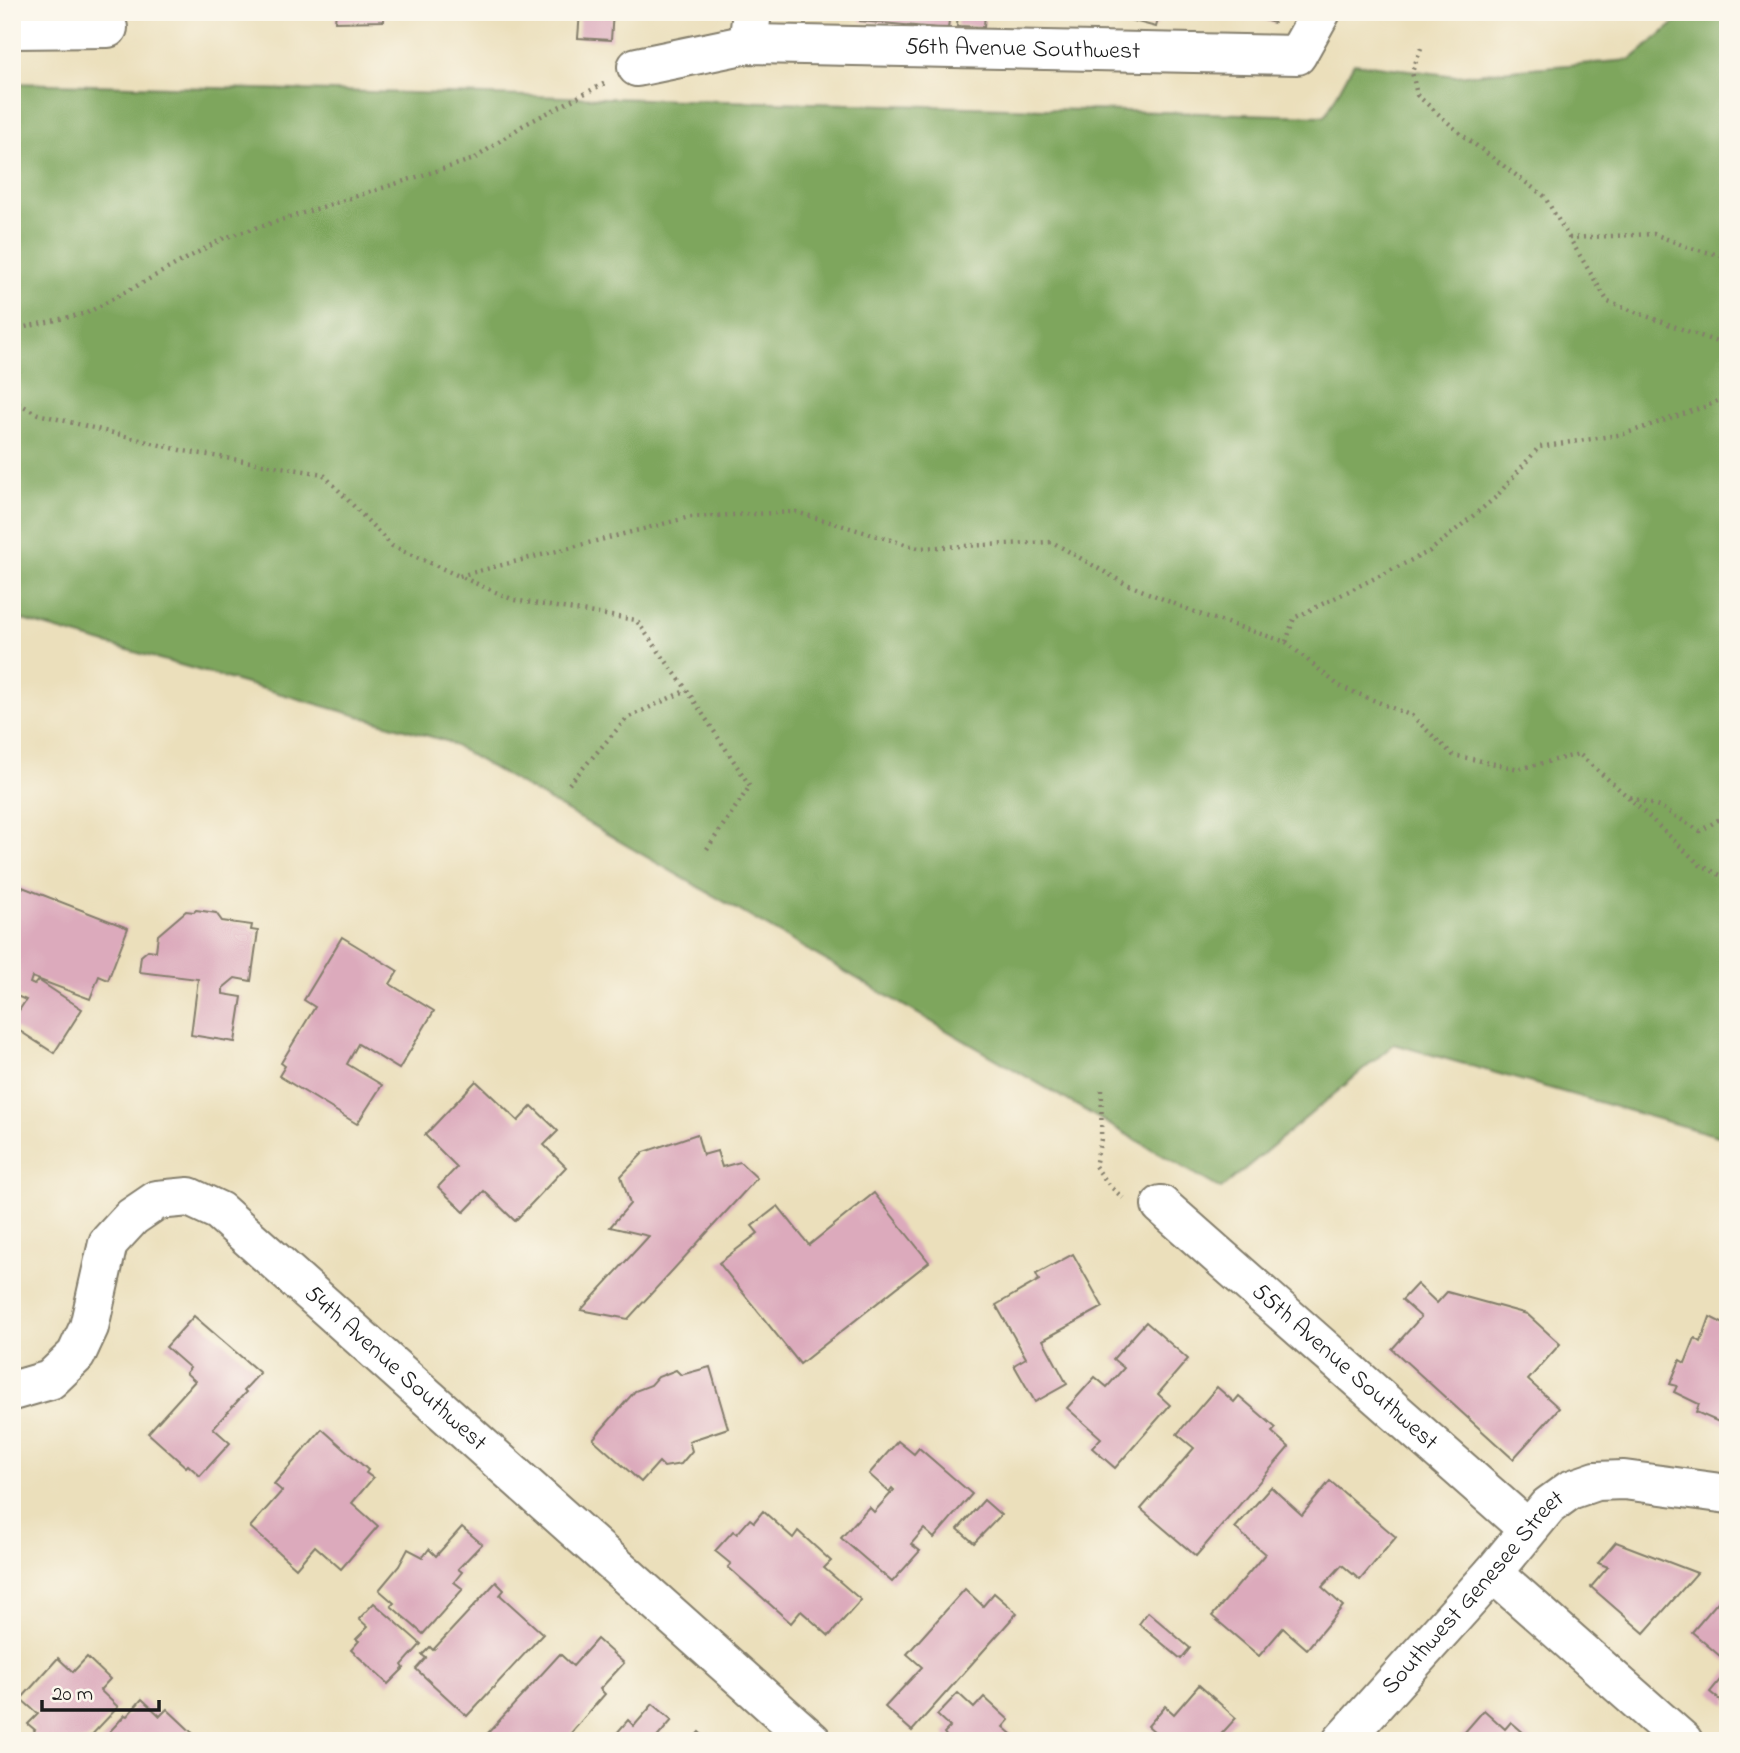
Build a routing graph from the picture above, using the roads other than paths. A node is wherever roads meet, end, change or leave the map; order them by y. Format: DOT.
graph roads {
  1 [pos="1321,12"];
  2 [pos="108,28"];
  3 [pos="750,28"];
  4 [pos="12,29"];
  5 [pos="637,67"];
  6 [pos="1161,1205"];
  7 [pos="12,1391"];
  8 [pos="1728,1494"];
  9 [pos="1528,1529"];
  10 [pos="1493,1573"];
  11 [pos="812,1741"];
  12 [pos="1342,1741"];
  13 [pos="1683,1741"];
  1 -- 3 [label="street, 56th Avenue Southwest"];
  2 -- 4 [label="street"];
  3 -- 5 [label="street, 56th Avenue Southwest"];
  6 -- 9 [label="street, 55th Avenue Southwest"];
  7 -- 11 [label="street, 54th Avenue Southwest"];
  8 -- 9 [label="street, Southwest Genesee Street"];
  9 -- 10 [label="street, Southwest Genesee Street"];
  10 -- 12 [label="street, Southwest Genesee Street"];
  10 -- 13 [label="street"];
}
